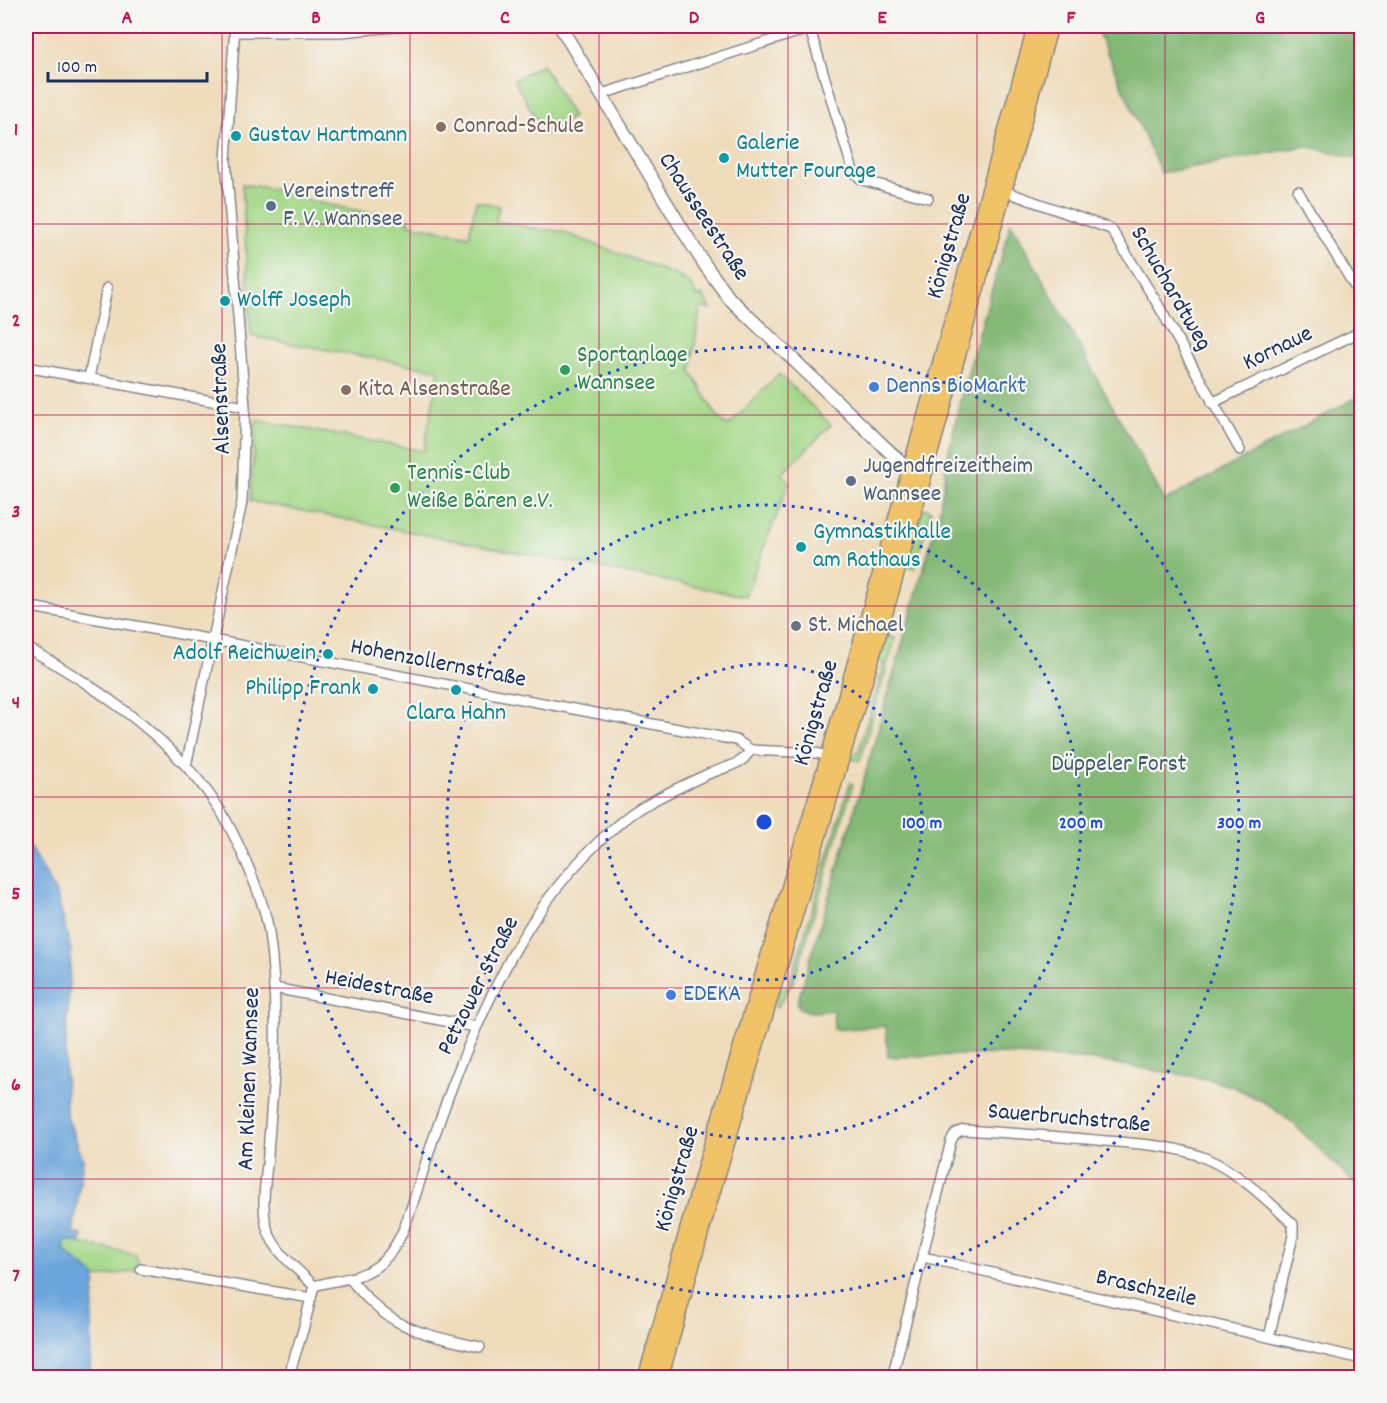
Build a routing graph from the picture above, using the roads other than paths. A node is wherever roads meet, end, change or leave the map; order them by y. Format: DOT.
graph roads {
  1 [pos="404,26"];
  2 [pos="560,26"];
  3 [pos="812,26"];
  4 [pos="1036,26"];
  5 [pos="1050,26"];
  6 [pos="235,29"];
  7 [pos="602,94"];
  8 [pos="997,189"];
  9 [pos="1298,191"];
  10 [pos="928,198"];
  11 [pos="107,288"];
  12 [pos="1362,299"];
  13 [pos="1362,331"];
  14 [pos="26,367"];
  15 [pos="89,378"];
  16 [pos="1212,403"];
  17 [pos="245,407"];
  18 [pos="1240,450"];
  19 [pos="917,473"];
  20 [pos="26,606"];
  21 [pos="213,640"];
  22 [pos="26,647"];
  23 [pos="751,750"];
  24 [pos="835,758"];
  25 [pos="186,766"];
  26 [pos="274,988"];
  27 [pos="476,1027"];
  28 [pos="922,1257"];
  29 [pos="141,1269"];
  30 [pos="350,1279"];
  31 [pos="314,1286"];
  32 [pos="311,1298"];
  33 [pos="1269,1337"];
  34 [pos="480,1347"];
  35 [pos="1362,1359"];
  36 [pos="288,1377"];
  37 [pos="646,1377"];
  38 [pos="660,1377"];
  39 [pos="892,1377"];
  1 -- 6 [label="street"];
  2 -- 7 [label="street, Chausseestraße"];
  3 -- 7 [label="street"];
  3 -- 10 [label="street"];
  4 -- 8 [label="main road, Königstraße"];
  5 -- 8 [label="main road, Königstraße"];
  6 -- 17 [label="street, Alsenstraße"];
  7 -- 19 [label="street, Chausseestraße"];
  8 -- 16 [label="street, Schuchardtweg"];
  8 -- 19 [label="main road, Königstraße"];
  9 -- 12 [label="street"];
  11 -- 15 [label="street"];
  13 -- 16 [label="street, Kornaue"];
  14 -- 15 [label="street"];
  15 -- 17 [label="street"];
  16 -- 18 [label="street, Schuchardtweg"];
  17 -- 21 [label="street, Alsenstraße"];
  19 -- 24 [label="main road, Königstraße"];
  20 -- 21 [label="street, Hohenzollernstraße"];
  21 -- 23 [label="street, Hohenzollernstraße"];
  21 -- 25 [label="street, Alsenstraße"];
  22 -- 25 [label="street, Am Kleinen Wannsee"];
  23 -- 24 [label="street, Hohenzollernstraße"];
  23 -- 27 [label="street, Petzower Straße"];
  24 -- 37 [label="main road, Königstraße"];
  24 -- 38 [label="main road, Königstraße"];
  25 -- 26 [label="street, Am Kleinen Wannsee"];
  26 -- 27 [label="street, Heidestraße"];
  26 -- 31 [label="street, Am Kleinen Wannsee"];
  27 -- 30 [label="street, Petzower Straße"];
  28 -- 33 [label="street, Braschzeile"];
  28 -- 33 [label="street, Sauerbruchstraße"];
  28 -- 39 [label="street, Sauerbruchstraße"];
  29 -- 32 [label="street"];
  30 -- 31 [label="street, Petzower Straße"];
  30 -- 34 [label="street"];
  31 -- 32 [label="street"];
  32 -- 36 [label="street"];
  33 -- 35 [label="street, Braschzeile"];
}
